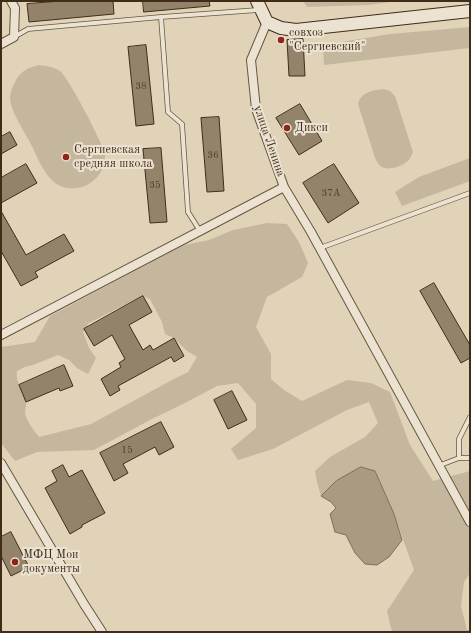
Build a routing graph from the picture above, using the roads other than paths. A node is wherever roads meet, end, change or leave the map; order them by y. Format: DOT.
graph roads {
  1 [pos="11,1"];
  2 [pos="259,5"];
  3 [pos="470,11"];
  4 [pos="161,17"];
  5 [pos="267,22"];
  6 [pos="14,37"];
  7 [pos="1,44"];
  8 [pos="284,187"];
  9 [pos="470,193"];
  10 [pos="200,231"];
  11 [pos="320,248"];
  12 [pos="1,335"];
  13 [pos="470,417"];
  14 [pos="459,458"];
  15 [pos="470,458"];
  16 [pos="1,463"];
  17 [pos="438,466"];
  18 [pos="470,522"];
  19 [pos="102,632"];
  1 -- 6 [label="street"];
  2 -- 4 [label="lane"];
  2 -- 5 [label="street"];
  3 -- 5 [label="street"];
  4 -- 6 [label="lane"];
  4 -- 10 [label="lane"];
  5 -- 8 [label="street, улица Ленина"];
  6 -- 7 [label="street"];
  8 -- 10 [label="street"];
  8 -- 11 [label="street, улица Ленина"];
  9 -- 11 [label="lane"];
  10 -- 12 [label="street"];
  11 -- 17 [label="street, улица Ленина"];
  13 -- 14 [label="lane"];
  14 -- 15 [label="lane"];
  14 -- 17 [label="lane"];
  16 -- 19 [label="street"];
  17 -- 18 [label="street, улица Ленина"];
}
